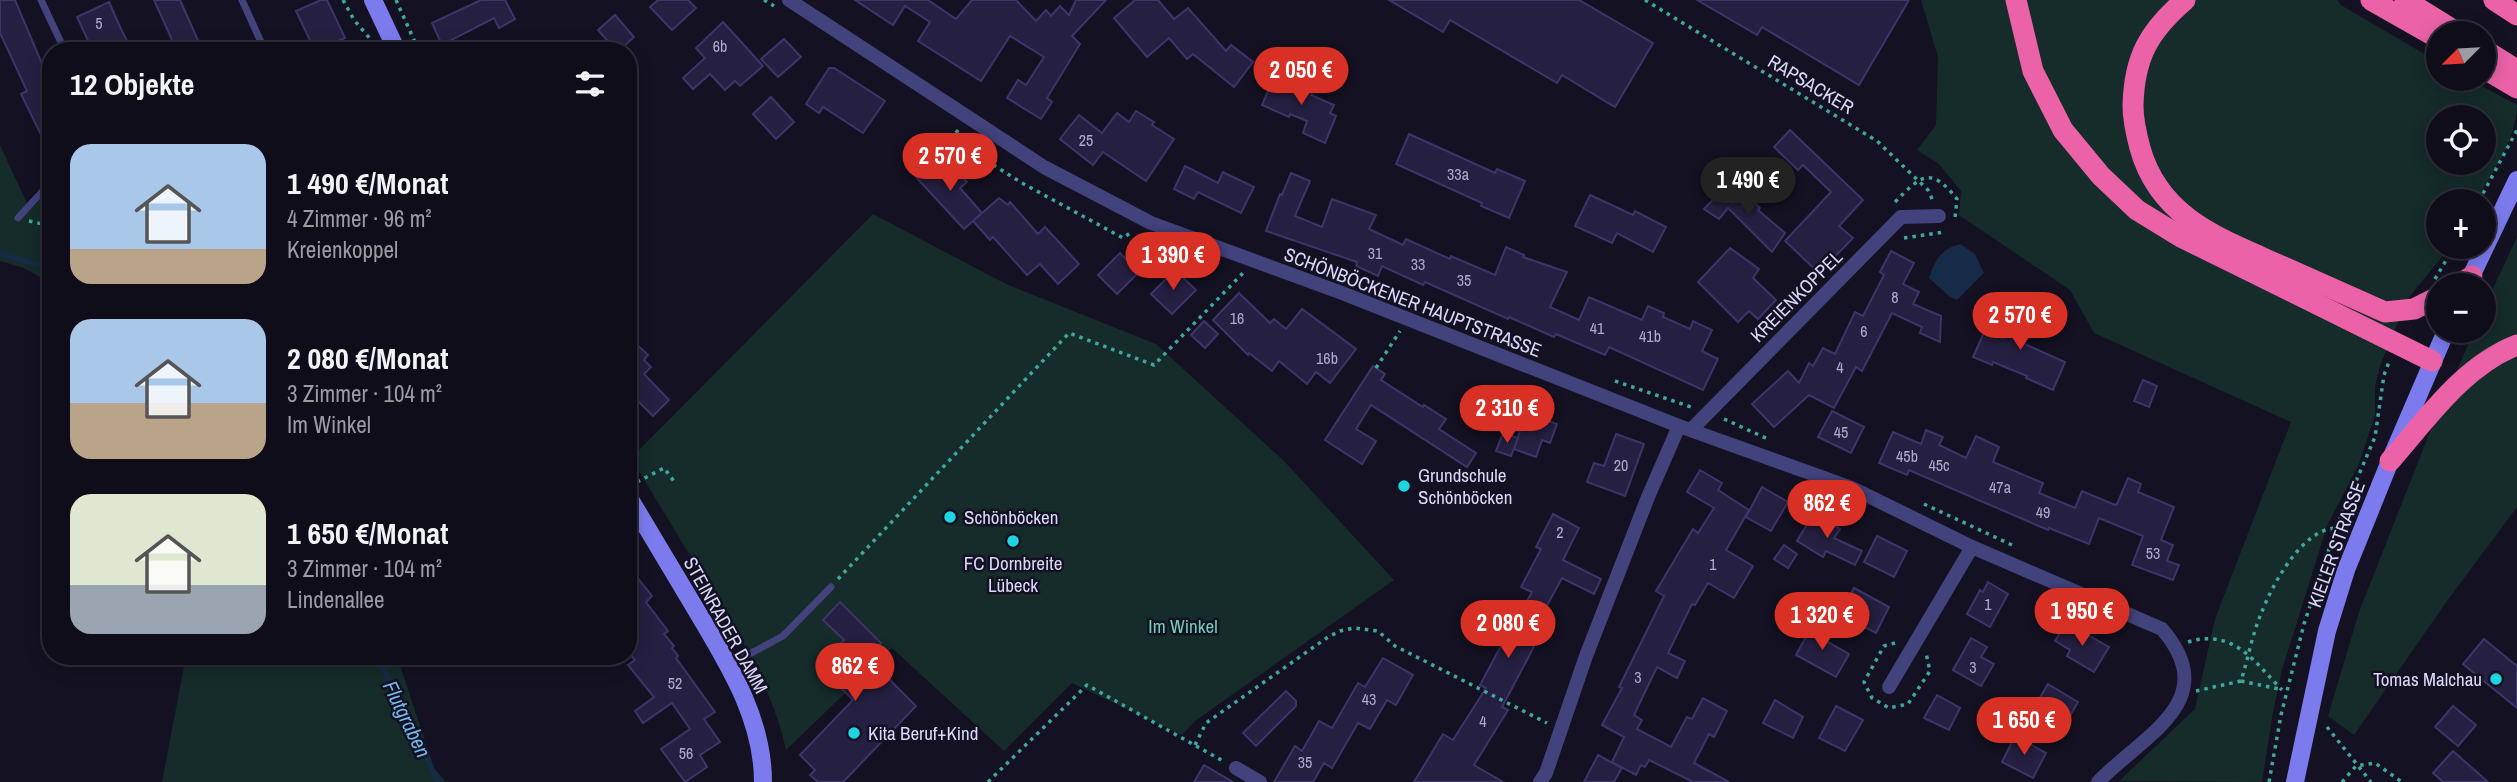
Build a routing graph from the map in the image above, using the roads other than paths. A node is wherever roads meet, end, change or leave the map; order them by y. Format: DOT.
graph roads {
  1 [pos="41,0"];
  2 [pos="242,0"];
  3 [pos="373,0"];
  4 [pos="789,0"];
  5 [pos="2016,0"];
  6 [pos="2185,0"];
  7 [pos="2371,0"];
  8 [pos="2405,0"];
  9 [pos="2494,0"];
  10 [pos="2517,15"];
  11 [pos="2439,21"];
  12 [pos="2426,31"];
  13 [pos="61,42"];
  14 [pos="261,42"];
  15 [pos="393,42"];
  16 [pos="2496,57"];
  17 [pos="2517,70"];
  18 [pos="2496,76"];
  19 [pos="2517,88"];
  20 [pos="2517,180"];
  21 [pos="42,192"];
  22 [pos="1939,216"];
  23 [pos="18,218"];
  24 [pos="2470,273"];
  25 [pos="2426,298"];
  26 [pos="2440,343"];
  27 [pos="2517,345"];
  28 [pos="2432,361"];
  29 [pos="1685,427"];
  30 [pos="2390,461"];
  31 [pos="637,511"];
  32 [pos="1972,547"];
  33 [pos="831,587"];
  34 [pos="729,665"];
  35 [pos="1889,687"];
  36 [pos="1236,768"];
  37 [pos="763,782"];
  38 [pos="1259,782"];
  39 [pos="1540,782"];
  40 [pos="2098,782"];
  41 [pos="2295,782"];
  1 -- 13 [label="lane"];
  2 -- 14 [label="lane"];
  3 -- 15 [label="main road"];
  4 -- 29 [label="street, SCHÖNBÖCKENER HAUPTSTRASSE"];
  5 -- 28 [label="highway"];
  6 -- 25 [label="highway"];
  7 -- 12 [label="highway"];
  8 -- 11 [label="highway"];
  9 -- 10 [label="highway"];
  16 -- 17 [label="highway"];
  18 -- 19 [label="highway"];
  20 -- 24 [label="main road"];
  21 -- 23 [label="lane"];
  22 -- 29 [label="street, KREIENKOPPEL"];
  26 -- 28 [label="main road, KIELER STRASSE"];
  27 -- 30 [label="highway"];
  28 -- 30 [label="main road, KIELER STRASSE"];
  29 -- 32 [label="street, SCHÖNBÖCKENER HAUPTSTRASSE"];
  29 -- 39 [label="street"];
  30 -- 41 [label="main road, KIELER STRASSE"];
  31 -- 34 [label="main road, STEINRADER DAMM"];
  32 -- 35 [label="street"];
  32 -- 40 [label="street, SCHÖNBÖCKENER HAUPTSTRASSE"];
  33 -- 34 [label="lane"];
  34 -- 37 [label="main road, STEINRADER DAMM"];
  36 -- 38 [label="street"];
}
